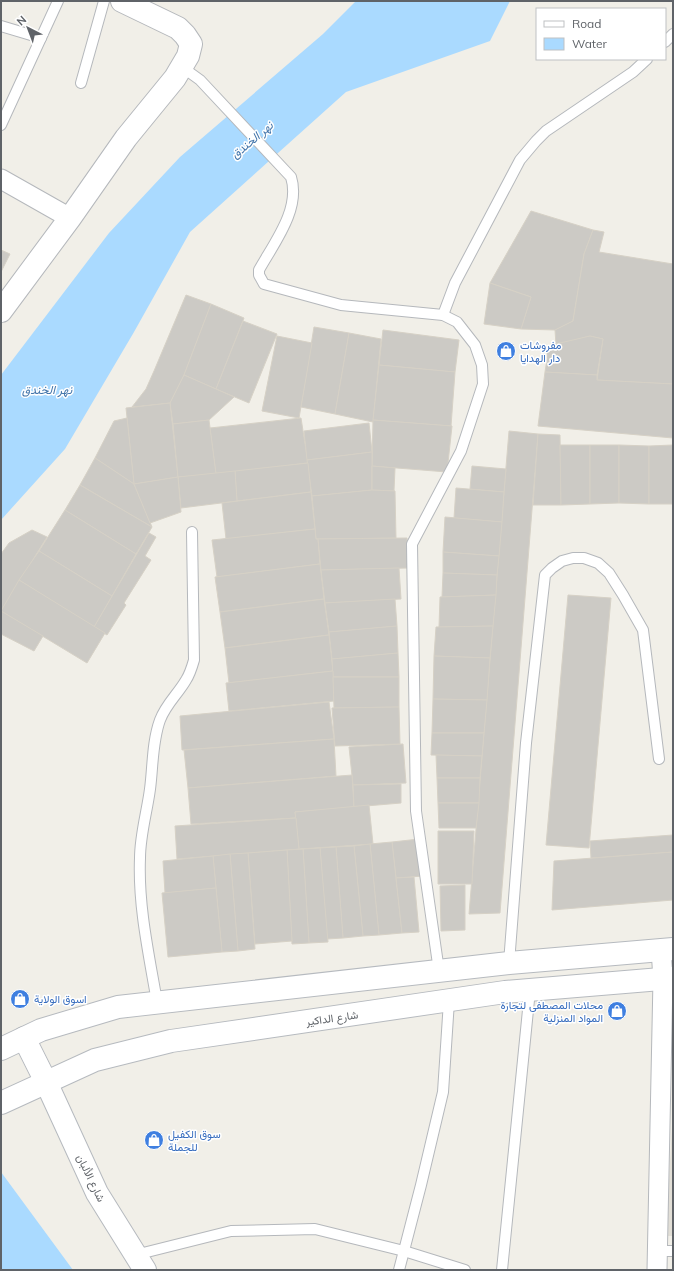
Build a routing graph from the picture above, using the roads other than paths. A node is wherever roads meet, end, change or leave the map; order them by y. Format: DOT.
graph roads {
  1 [pos="58,1"];
  2 [pos="104,1"];
  3 [pos="122,1"];
  4 [pos="1,26"];
  5 [pos="41,38"];
  6 [pos="646,60"];
  7 [pos="182,67"];
  8 [pos="81,83"];
  9 [pos="1,125"];
  10 [pos="1,179"];
  11 [pos="70,218"];
  12 [pos="1,312"];
  13 [pos="443,315"];
  14 [pos="192,532"];
  15 [pos="659,759"];
  16 [pos="667,949"];
  17 [pos="509,963"];
  18 [pos="439,971"];
  19 [pos="668,979"];
  20 [pos="530,990"];
  21 [pos="449,1000"];
  22 [pos="157,1002"];
  23 [pos="24,1038"];
  24 [pos="1,1049"];
  25 [pos="46,1082"];
  26 [pos="1,1103"];
  27 [pos="667,1119"];
  28 [pos="404,1251"];
  29 [pos="665,1251"];
  30 [pos="140,1262"];
  31 [pos="399,1270"];
  32 [pos="465,1270"];
  33 [pos="502,1270"];
  34 [pos="657,1270"];
  1 -- 5 [label="lane"];
  2 -- 8 [label="lane"];
  3 -- 7 [label="main road"];
  4 -- 5 [label="lane"];
  5 -- 9 [label="lane"];
  6 -- 13 [label="lane"];
  7 -- 11 [label="main road"];
  7 -- 13 [label="lane"];
  10 -- 11 [label="street"];
  11 -- 12 [label="main road"];
  13 -- 18 [label="lane"];
  14 -- 22 [label="lane"];
  15 -- 17 [label="lane"];
  16 -- 17 [label="main road"];
  16 -- 19 [label="street"];
  17 -- 18 [label="main road"];
  18 -- 22 [label="main road"];
  19 -- 20 [label="main road, شارع الداكير"];
  19 -- 27 [label="street"];
  20 -- 21 [label="main road, شارع الداكير"];
  20 -- 33 [label="lane"];
  21 -- 25 [label="main road, شارع الداكير"];
  21 -- 28 [label="lane"];
  22 -- 23 [label="main road"];
  23 -- 24 [label="main road"];
  23 -- 25 [label="main road, شارع الألبان"];
  25 -- 26 [label="main road, شارع الداكير"];
  25 -- 30 [label="main road, شارع الألبان"];
  27 -- 29 [label="street"];
  28 -- 30 [label="lane"];
  28 -- 31 [label="lane"];
  28 -- 32 [label="lane"];
  29 -- 34 [label="street"];
}
